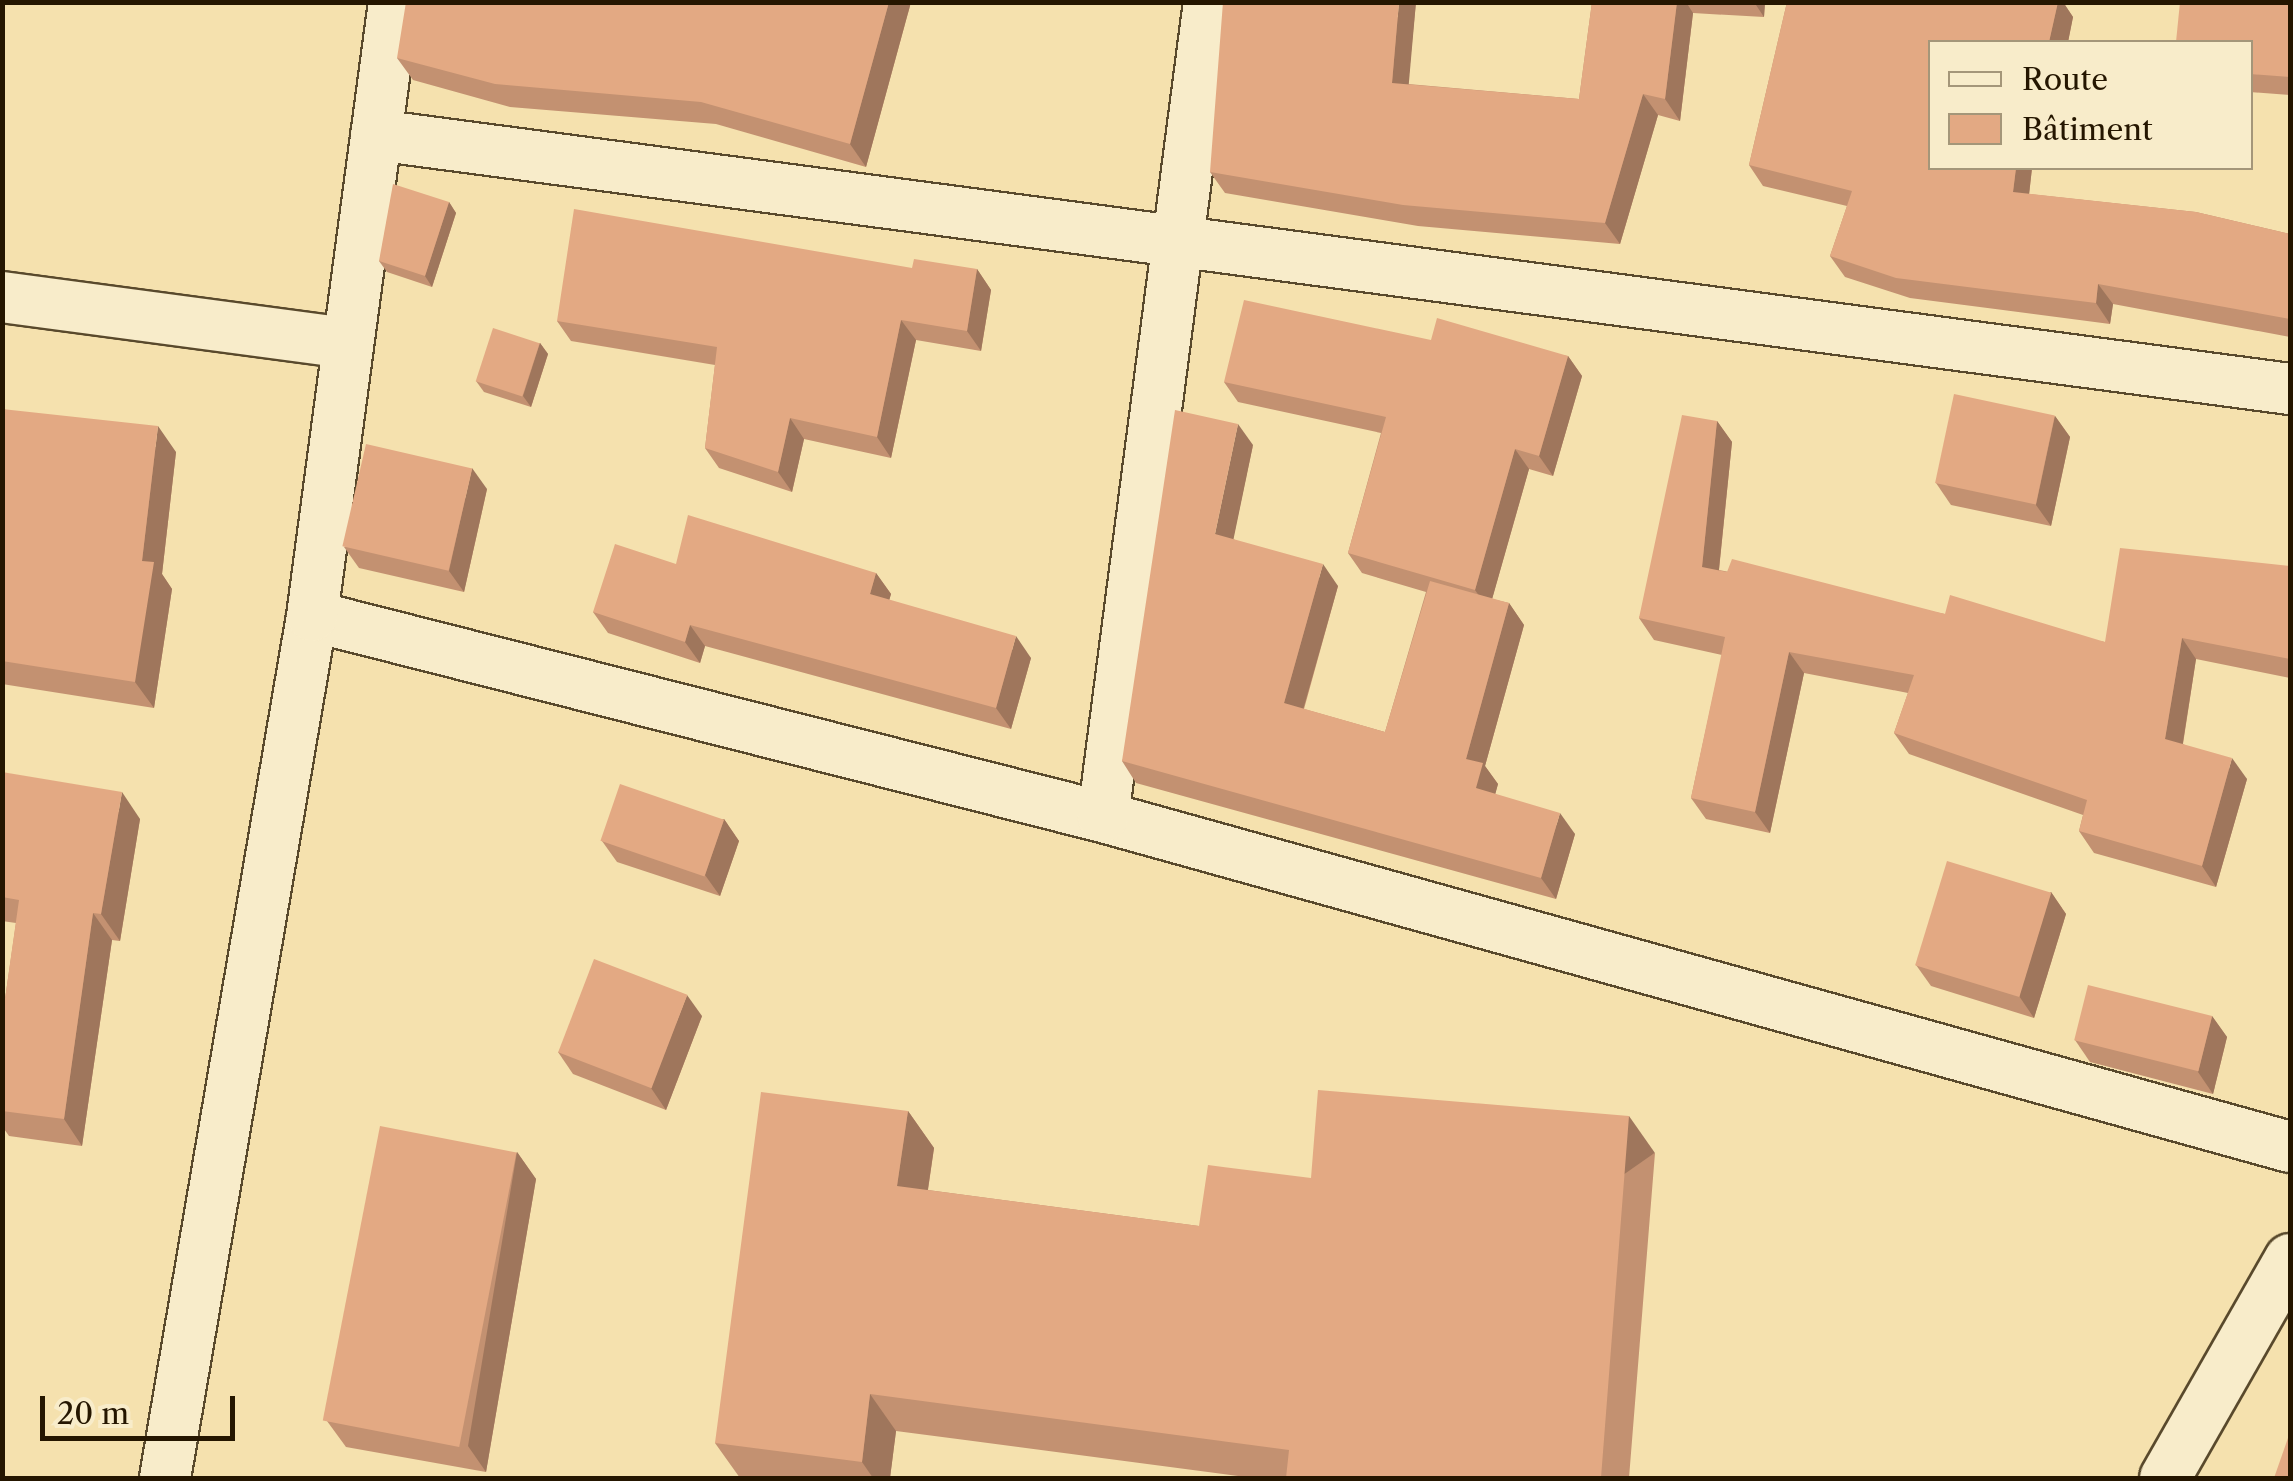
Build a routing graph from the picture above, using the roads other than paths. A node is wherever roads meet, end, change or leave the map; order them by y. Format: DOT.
graph roads {
  1 [pos="394,2"];
  2 [pos="1209,2"];
  3 [pos="376,135"];
  4 [pos="1178,241"];
  5 [pos="2,297"];
  6 [pos="348,343"];
  7 [pos="2290,389"];
  8 [pos="312,616"];
  9 [pos="1104,817"];
  10 [pos="2290,1147"];
  11 [pos="2290,1259"];
  12 [pos="166,1478"];
  13 [pos="2165,1478"];
  1 -- 3 [label="street"];
  2 -- 4 [label="street"];
  3 -- 4 [label="street"];
  3 -- 6 [label="street"];
  4 -- 7 [label="street"];
  4 -- 9 [label="street"];
  5 -- 6 [label="street"];
  6 -- 8 [label="street"];
  8 -- 9 [label="street"];
  8 -- 12 [label="street"];
  9 -- 10 [label="street"];
  11 -- 13 [label="street"];
}
